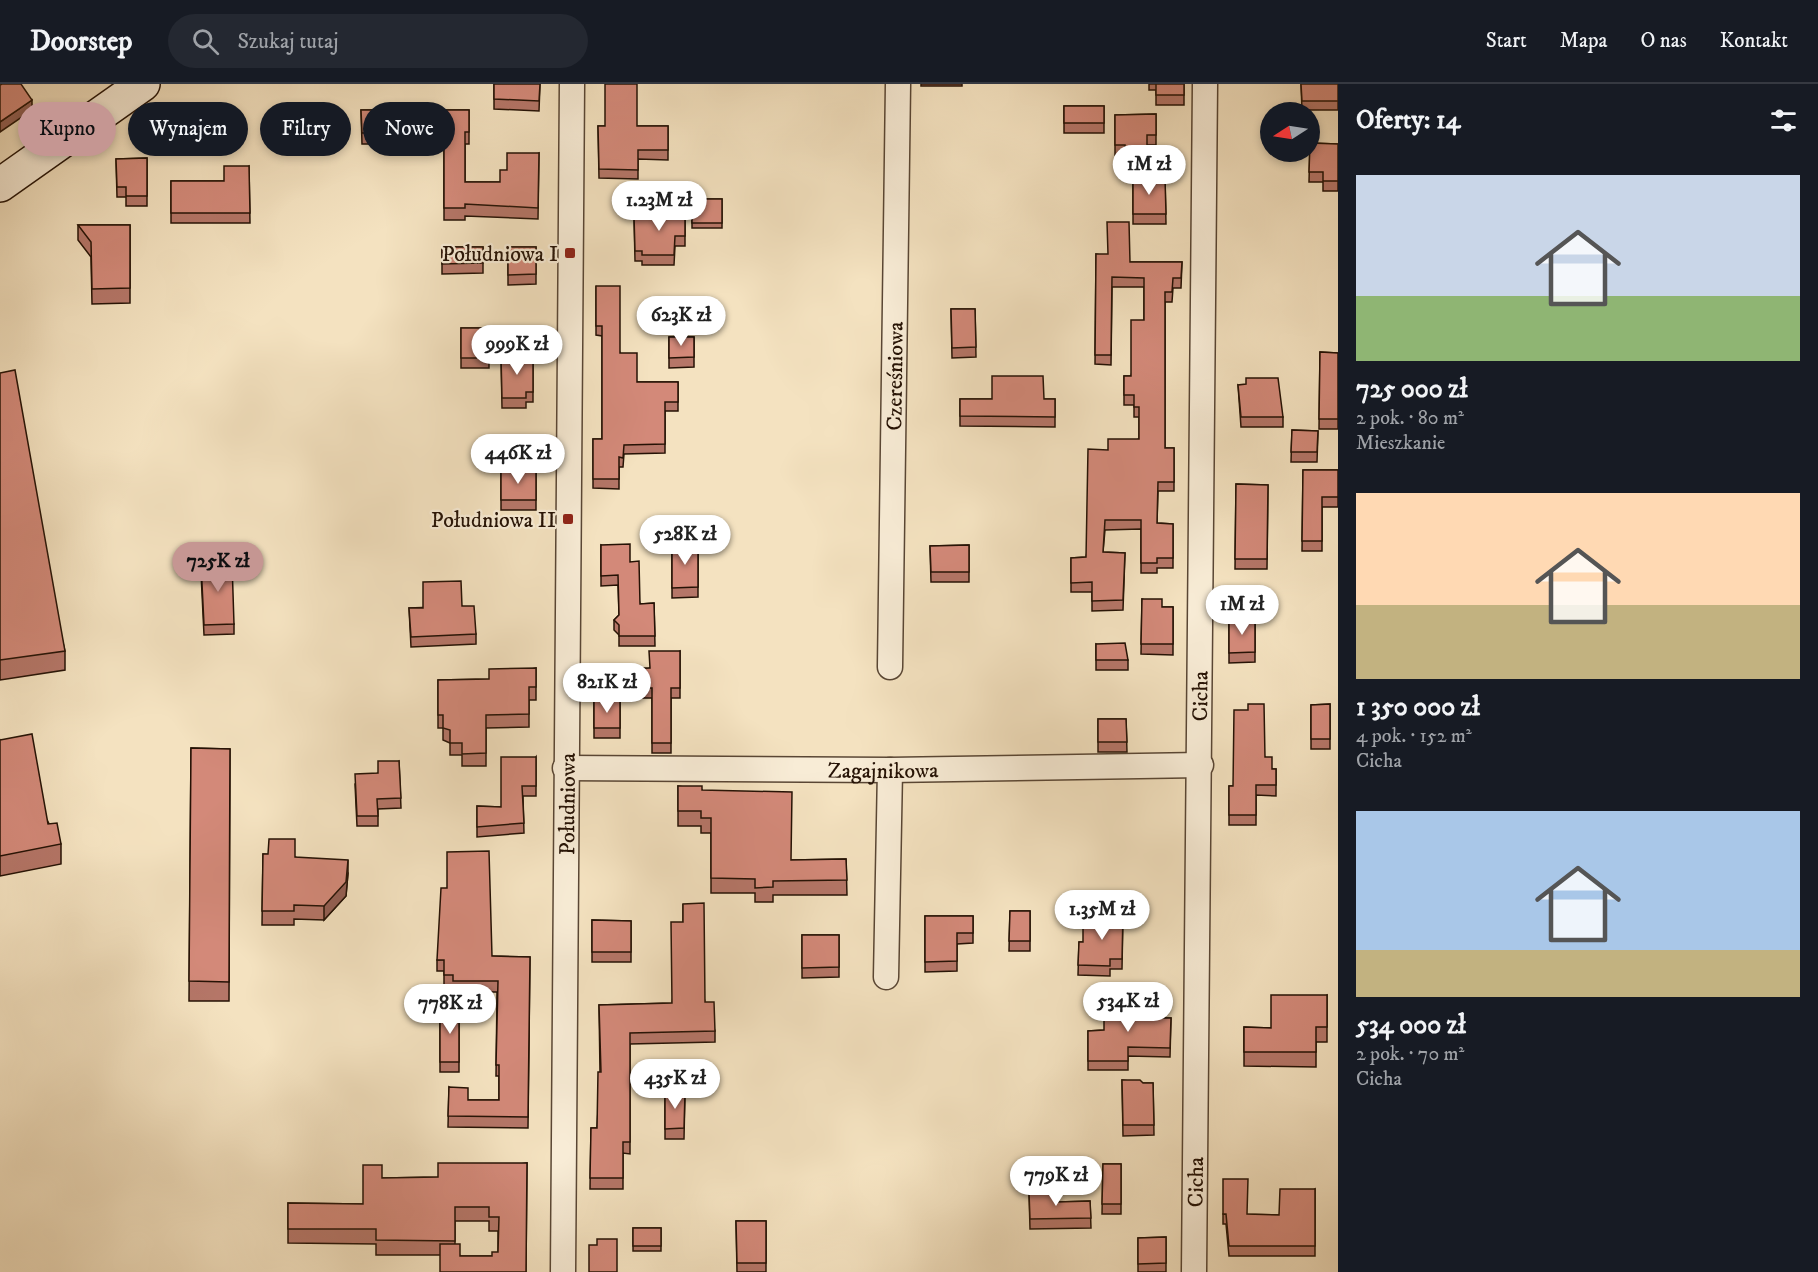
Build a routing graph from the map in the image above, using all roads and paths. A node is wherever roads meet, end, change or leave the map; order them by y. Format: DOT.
graph roads {
  1 [pos="142,84"];
  2 [pos="572,84"];
  3 [pos="898,84"];
  4 [pos="1205,84"];
  5 [pos="0,185"];
  6 [pos="890,667"];
  7 [pos="1201,765"];
  8 [pos="565,768"];
  9 [pos="890,770"];
  10 [pos="886,977"];
  11 [pos="563,1272"];
  12 [pos="1194,1272"];
  1 -- 5 [label="street"];
  2 -- 8 [label="street, Południowa"];
  3 -- 6 [label="street, Czereśniowa"];
  4 -- 7 [label="street, Cicha"];
  7 -- 9 [label="street, Zagajnikowa"];
  7 -- 12 [label="street, Cicha"];
  8 -- 9 [label="street, Zagajnikowa"];
  8 -- 11 [label="street, Południowa"];
  9 -- 10 [label="street"];
}
